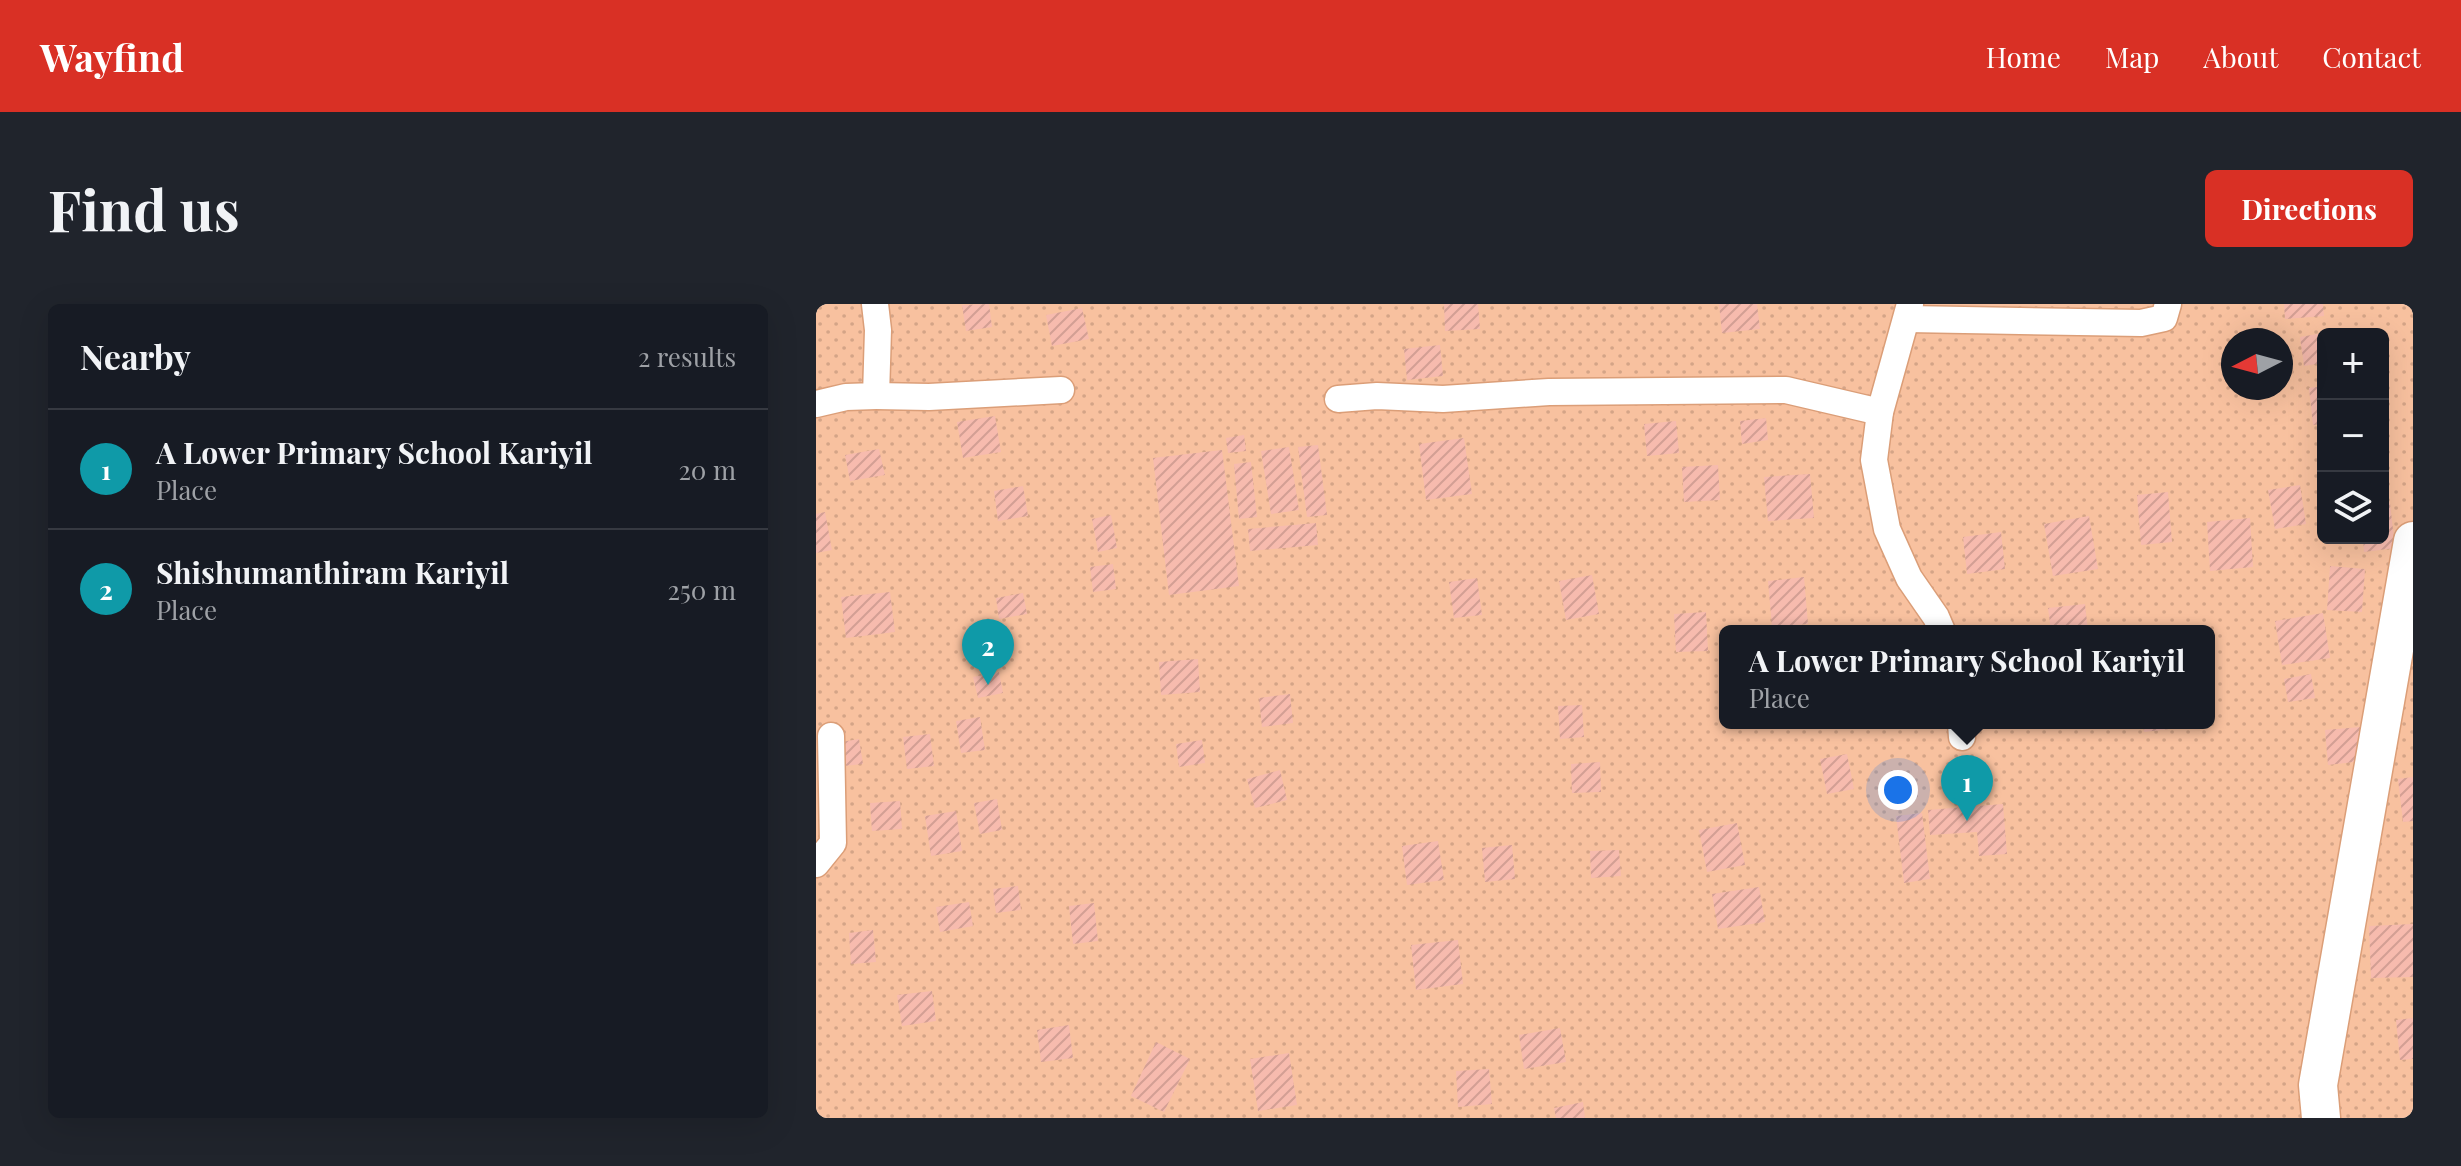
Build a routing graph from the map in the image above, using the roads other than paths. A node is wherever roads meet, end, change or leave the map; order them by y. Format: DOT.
graph roads {
  1 [pos="875,304"];
  2 [pos="2168,304"];
  3 [pos="1909,312"];
  4 [pos="1061,390"];
  5 [pos="876,396"];
  6 [pos="1338,399"];
  7 [pos="816,404"];
  8 [pos="1880,412"];
  9 [pos="2413,541"];
  10 [pos="1939,625"];
  11 [pos="831,736"];
  12 [pos="816,864"];
  13 [pos="2321,1118"];
  1 -- 5 [label="street"];
  2 -- 3 [label="street"];
  3 -- 8 [label="street"];
  4 -- 5 [label="street"];
  5 -- 7 [label="street"];
  6 -- 8 [label="street"];
  8 -- 10 [label="street"];
  9 -- 13 [label="street"];
  11 -- 12 [label="street"];
}
